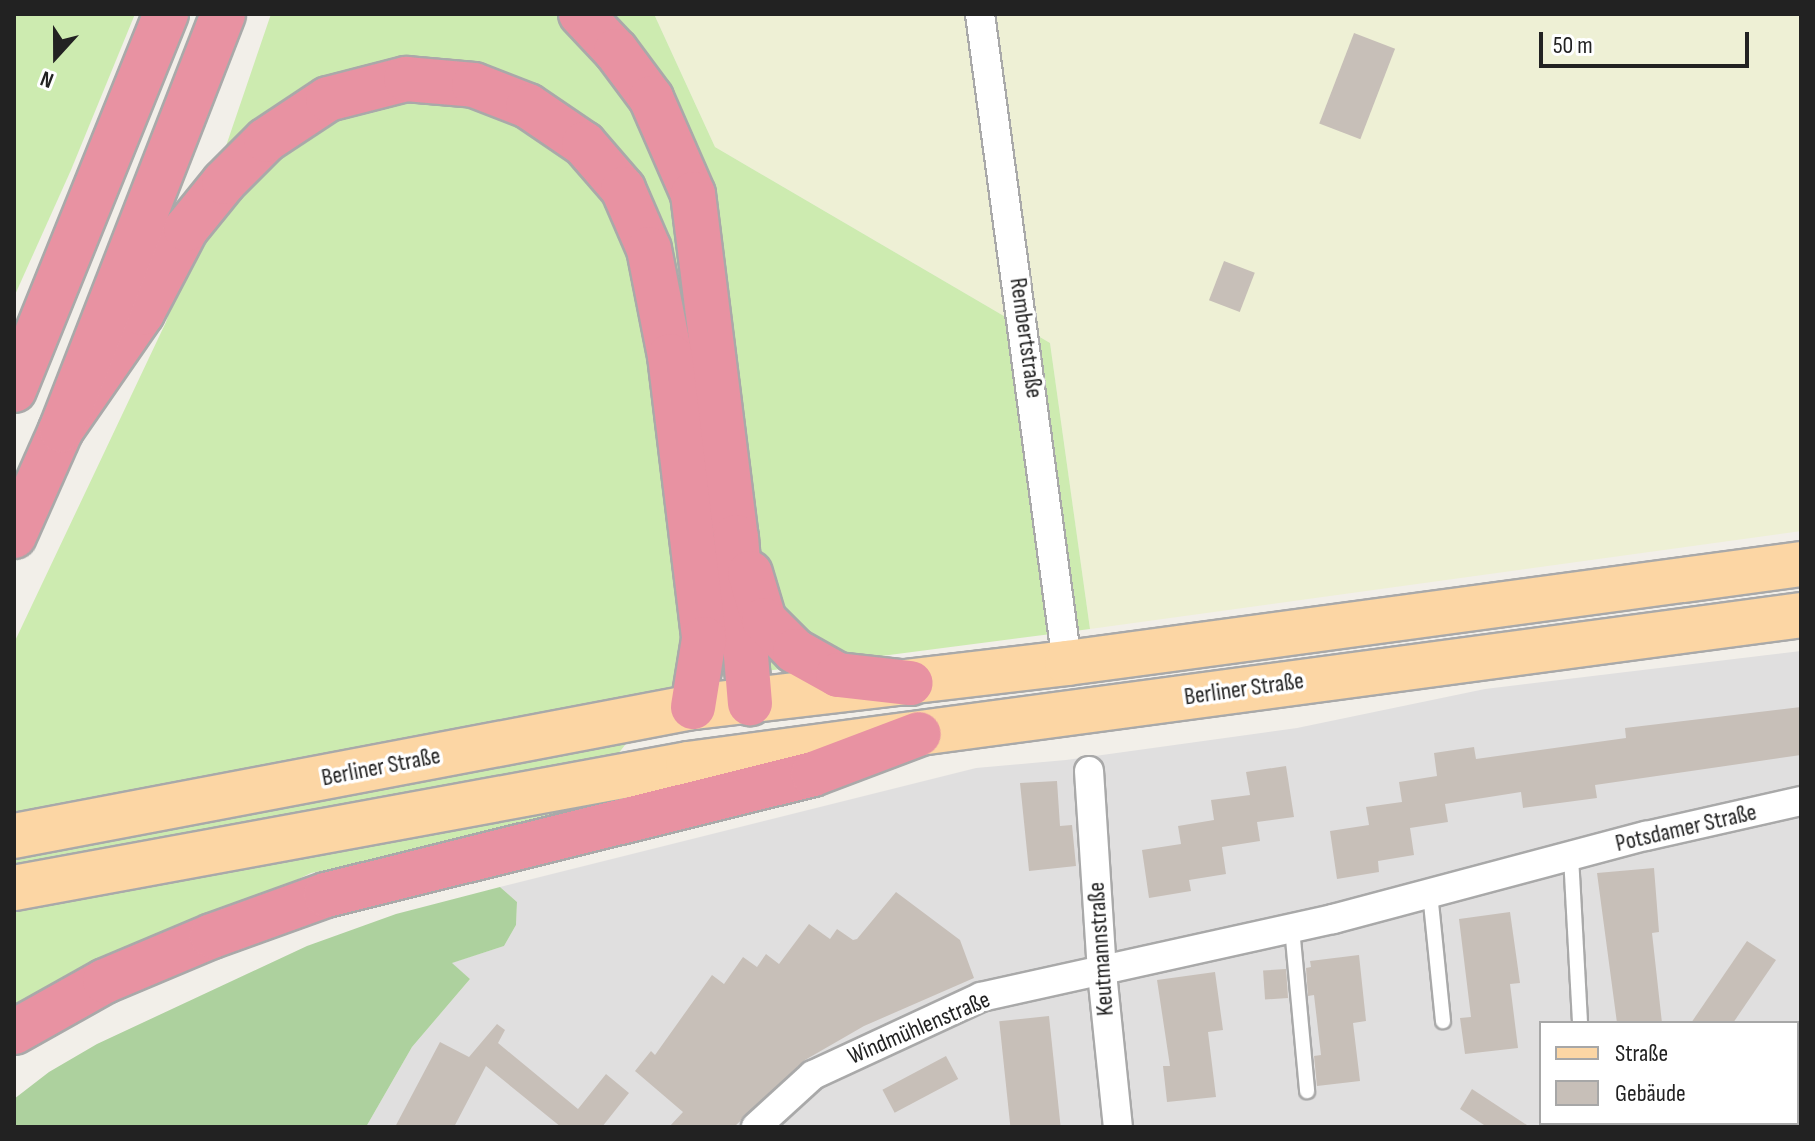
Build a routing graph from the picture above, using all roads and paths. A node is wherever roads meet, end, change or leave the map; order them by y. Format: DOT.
graph roads {
  1 [pos="166,14"];
  2 [pos="223,14"];
  3 [pos="581,14"];
  4 [pos="980,14"];
  5 [pos="14,390"];
  6 [pos="61,430"];
  7 [pos="14,536"];
  8 [pos="736,537"];
  9 [pos="1801,564"];
  10 [pos="1801,615"];
  11 [pos="1067,663"];
  12 [pos="911,683"];
  13 [pos="750,703"];
  14 [pos="693,707"];
  15 [pos="919,734"];
  16 [pos="688,764"];
  17 [pos="1089,771"];
  18 [pos="1801,801"];
  19 [pos="14,836"];
  20 [pos="1571,856"];
  21 [pos="14,888"];
  22 [pos="1430,893"];
  23 [pos="1292,928"];
  24 [pos="1102,973"];
  25 [pos="1443,1021"];
  26 [pos="1580,1021"];
  27 [pos="14,1032"];
  28 [pos="1307,1091"];
  29 [pos="756,1127"];
  30 [pos="1118,1127"];
  1 -- 5 [label="highway"];
  2 -- 6 [label="highway"];
  3 -- 8 [label="highway"];
  4 -- 11 [label="street, Rembertstraße"];
  6 -- 7 [label="highway"];
  6 -- 14 [label="highway"];
  8 -- 12 [label="highway"];
  8 -- 13 [label="highway"];
  9 -- 11 [label="main road, Berliner Straße"];
  10 -- 15 [label="main road, Berliner Straße"];
  11 -- 12 [label="main road, Berliner Straße"];
  12 -- 13 [label="main road, Berliner Straße"];
  13 -- 14 [label="main road, Berliner Straße"];
  13 -- 16 [label="main road, Berliner Straße"];
  14 -- 19 [label="main road, Berliner Straße"];
  15 -- 16 [label="main road, Berliner Straße"];
  15 -- 27 [label="highway"];
  16 -- 21 [label="main road, Berliner Straße"];
  17 -- 24 [label="street, Keutmannstraße"];
  18 -- 20 [label="street, Potsdamer Straße"];
  20 -- 22 [label="street, Potsdamer Straße"];
  20 -- 26 [label="lane"];
  22 -- 23 [label="street, Potsdamer Straße"];
  22 -- 25 [label="lane"];
  23 -- 24 [label="street, Potsdamer Straße"];
  23 -- 28 [label="lane"];
  24 -- 29 [label="street, Windmühlenstraße"];
  24 -- 30 [label="street, Keutmannstraße"];
}
